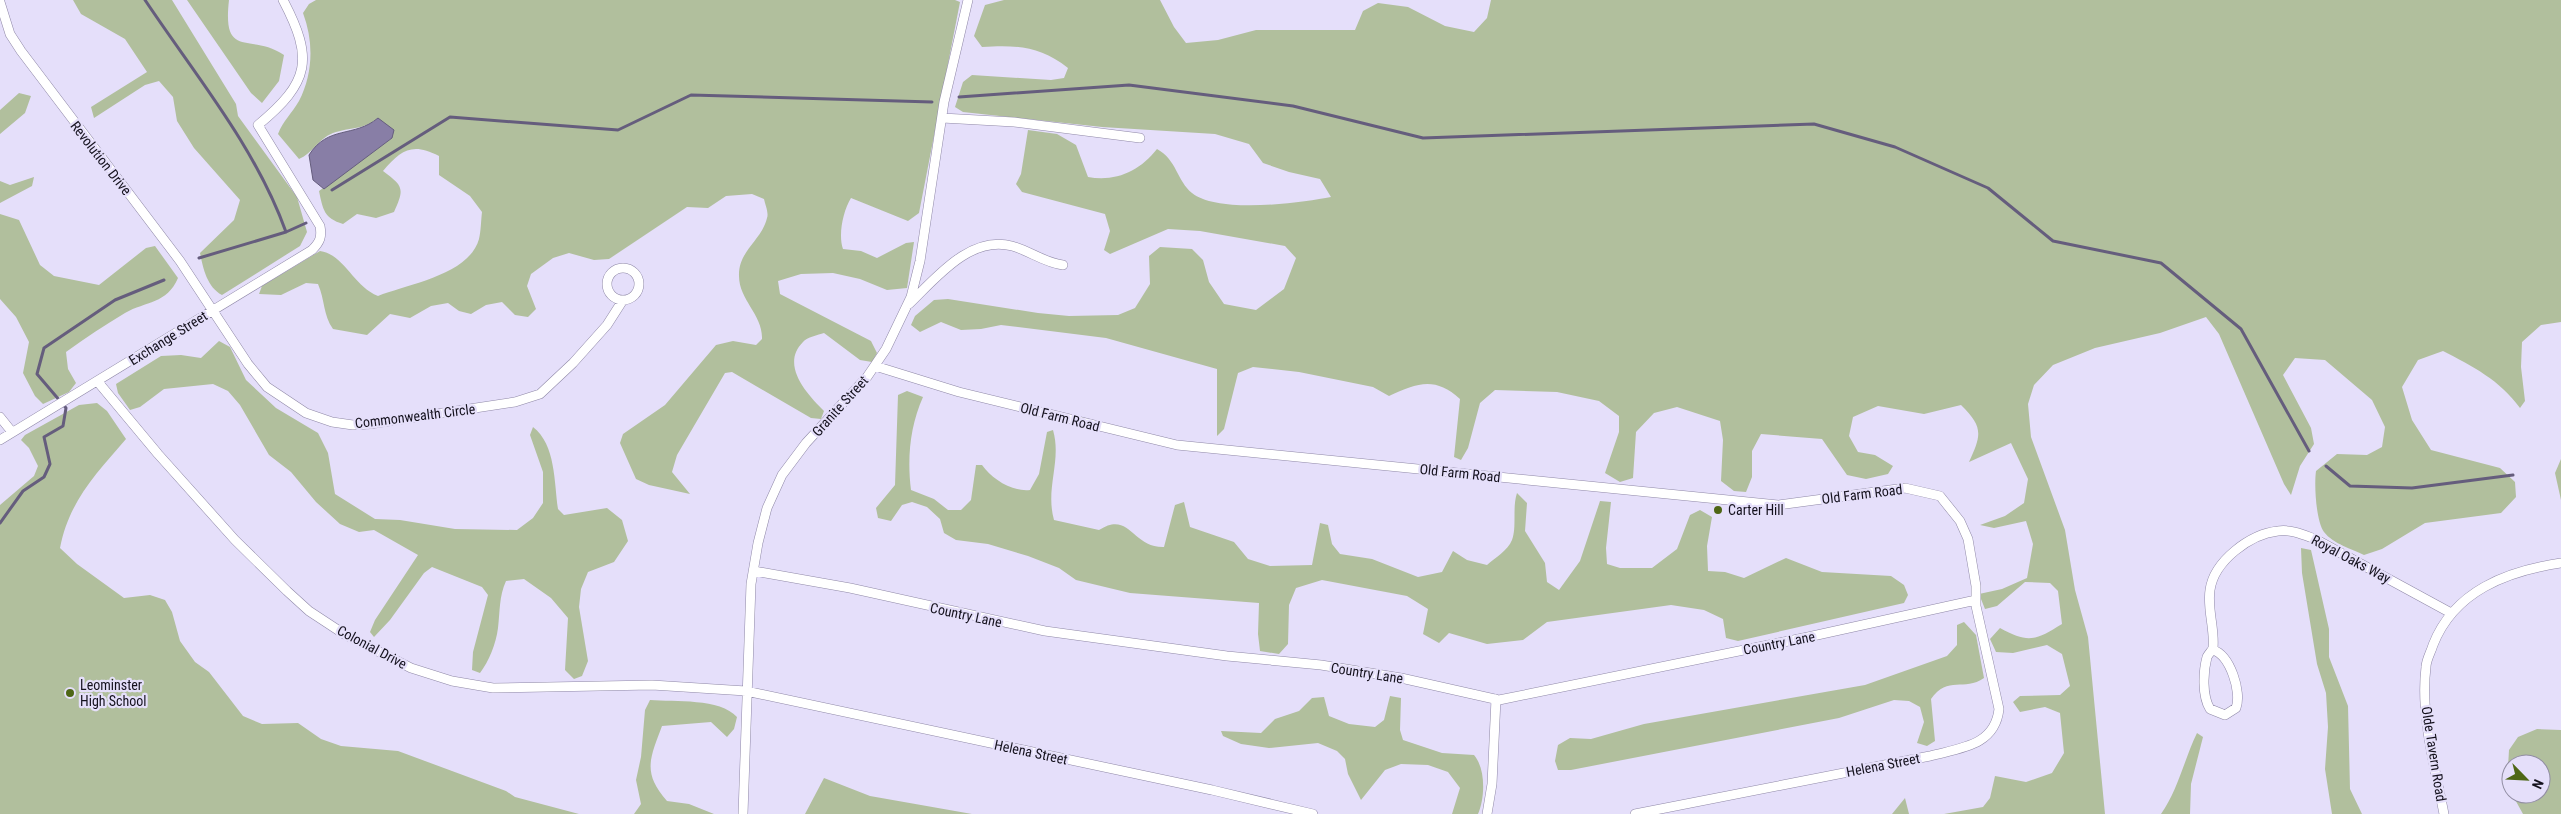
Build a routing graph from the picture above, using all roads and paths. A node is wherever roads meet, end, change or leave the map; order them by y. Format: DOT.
graph roads {
  1 [pos="283,0"];
  2 [pos="968,0"];
  3 [pos="0,2"];
  4 [pos="942,118"];
  5 [pos="1140,138"];
  6 [pos="1063,265"];
  7 [pos="622,300"];
  8 [pos="907,306"];
  9 [pos="213,309"];
  10 [pos="875,366"];
  11 [pos="98,382"];
  12 [pos="0,416"];
  13 [pos="12,432"];
  14 [pos="0,440"];
  15 [pos="2561,564"];
  16 [pos="754,571"];
  17 [pos="1976,600"];
  18 [pos="2451,613"];
  19 [pos="2213,650"];
  20 [pos="749,692"];
  21 [pos="1496,699"];
  22 [pos="744,814"];
  23 [pos="1313,814"];
  24 [pos="1486,814"];
  25 [pos="1636,814"];
  26 [pos="2444,814"];
  1 -- 9 [label="street, Exchange Street"];
  2 -- 4 [label="street, Granite Street"];
  3 -- 9 [label="street, Revolution Drive"];
  4 -- 5 [label="street"];
  4 -- 8 [label="street, Granite Street"];
  6 -- 8 [label="street"];
  7 -- 9 [label="street, Commonwealth Circle"];
  8 -- 10 [label="street, Granite Street"];
  9 -- 11 [label="street, Exchange Street"];
  10 -- 16 [label="street, Granite Street"];
  10 -- 17 [label="street, Old Farm Road"];
  11 -- 13 [label="street, Exchange Street"];
  11 -- 20 [label="street, Colonial Drive"];
  12 -- 13 [label="street"];
  13 -- 14 [label="street, Exchange Street"];
  15 -- 18 [label="street, Olde Tavern Road"];
  16 -- 20 [label="street, Granite Street"];
  16 -- 21 [label="street, Country Lane"];
  17 -- 21 [label="street, Country Lane"];
  17 -- 25 [label="street, Helena Street"];
  18 -- 19 [label="street, Royal Oaks Way"];
  18 -- 26 [label="street, Olde Tavern Road"];
  19 -- 19 [label="street, Royal Oaks Way"];
  20 -- 22 [label="street, Granite Street"];
  20 -- 23 [label="street, Helena Street"];
  21 -- 24 [label="street"];
}
